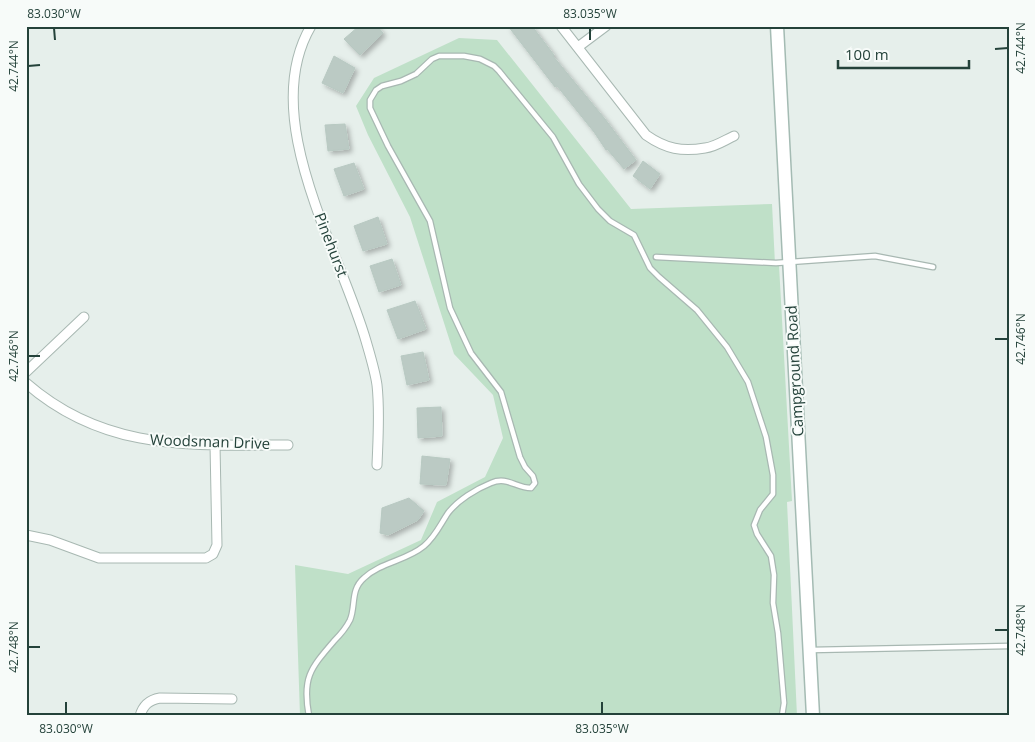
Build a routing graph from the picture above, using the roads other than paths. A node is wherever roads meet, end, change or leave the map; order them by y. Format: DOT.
graph roads {
  1 [pos="311,26"];
  2 [pos="561,26"];
  3 [pos="606,26"];
  4 [pos="777,26"];
  5 [pos="578,47"];
  6 [pos="734,136"];
  7 [pos="656,258"];
  8 [pos="790,262"];
  9 [pos="933,267"];
  10 [pos="84,317"];
  11 [pos="26,372"];
  12 [pos="26,384"];
  13 [pos="215,445"];
  14 [pos="288,445"];
  15 [pos="377,465"];
  16 [pos="26,536"];
  17 [pos="1009,646"];
  18 [pos="810,650"];
  19 [pos="232,699"];
  20 [pos="140,716"];
  21 [pos="309,716"];
  22 [pos="782,716"];
  23 [pos="813,716"];
  1 -- 15 [label="street, Pinehurst"];
  2 -- 5 [label="street"];
  3 -- 5 [label="street"];
  4 -- 8 [label="street, Campground Road"];
  5 -- 6 [label="street"];
  7 -- 8 [label="lane"];
  8 -- 9 [label="lane"];
  8 -- 18 [label="street, Campground Road"];
  10 -- 11 [label="street"];
  12 -- 13 [label="street, Woodsman Drive"];
  13 -- 14 [label="street, Woodsman Drive"];
  13 -- 16 [label="street"];
  17 -- 18 [label="lane"];
  18 -- 23 [label="street, Campground Road"];
  19 -- 20 [label="street"];
  21 -- 22 [label="lane"];
}
